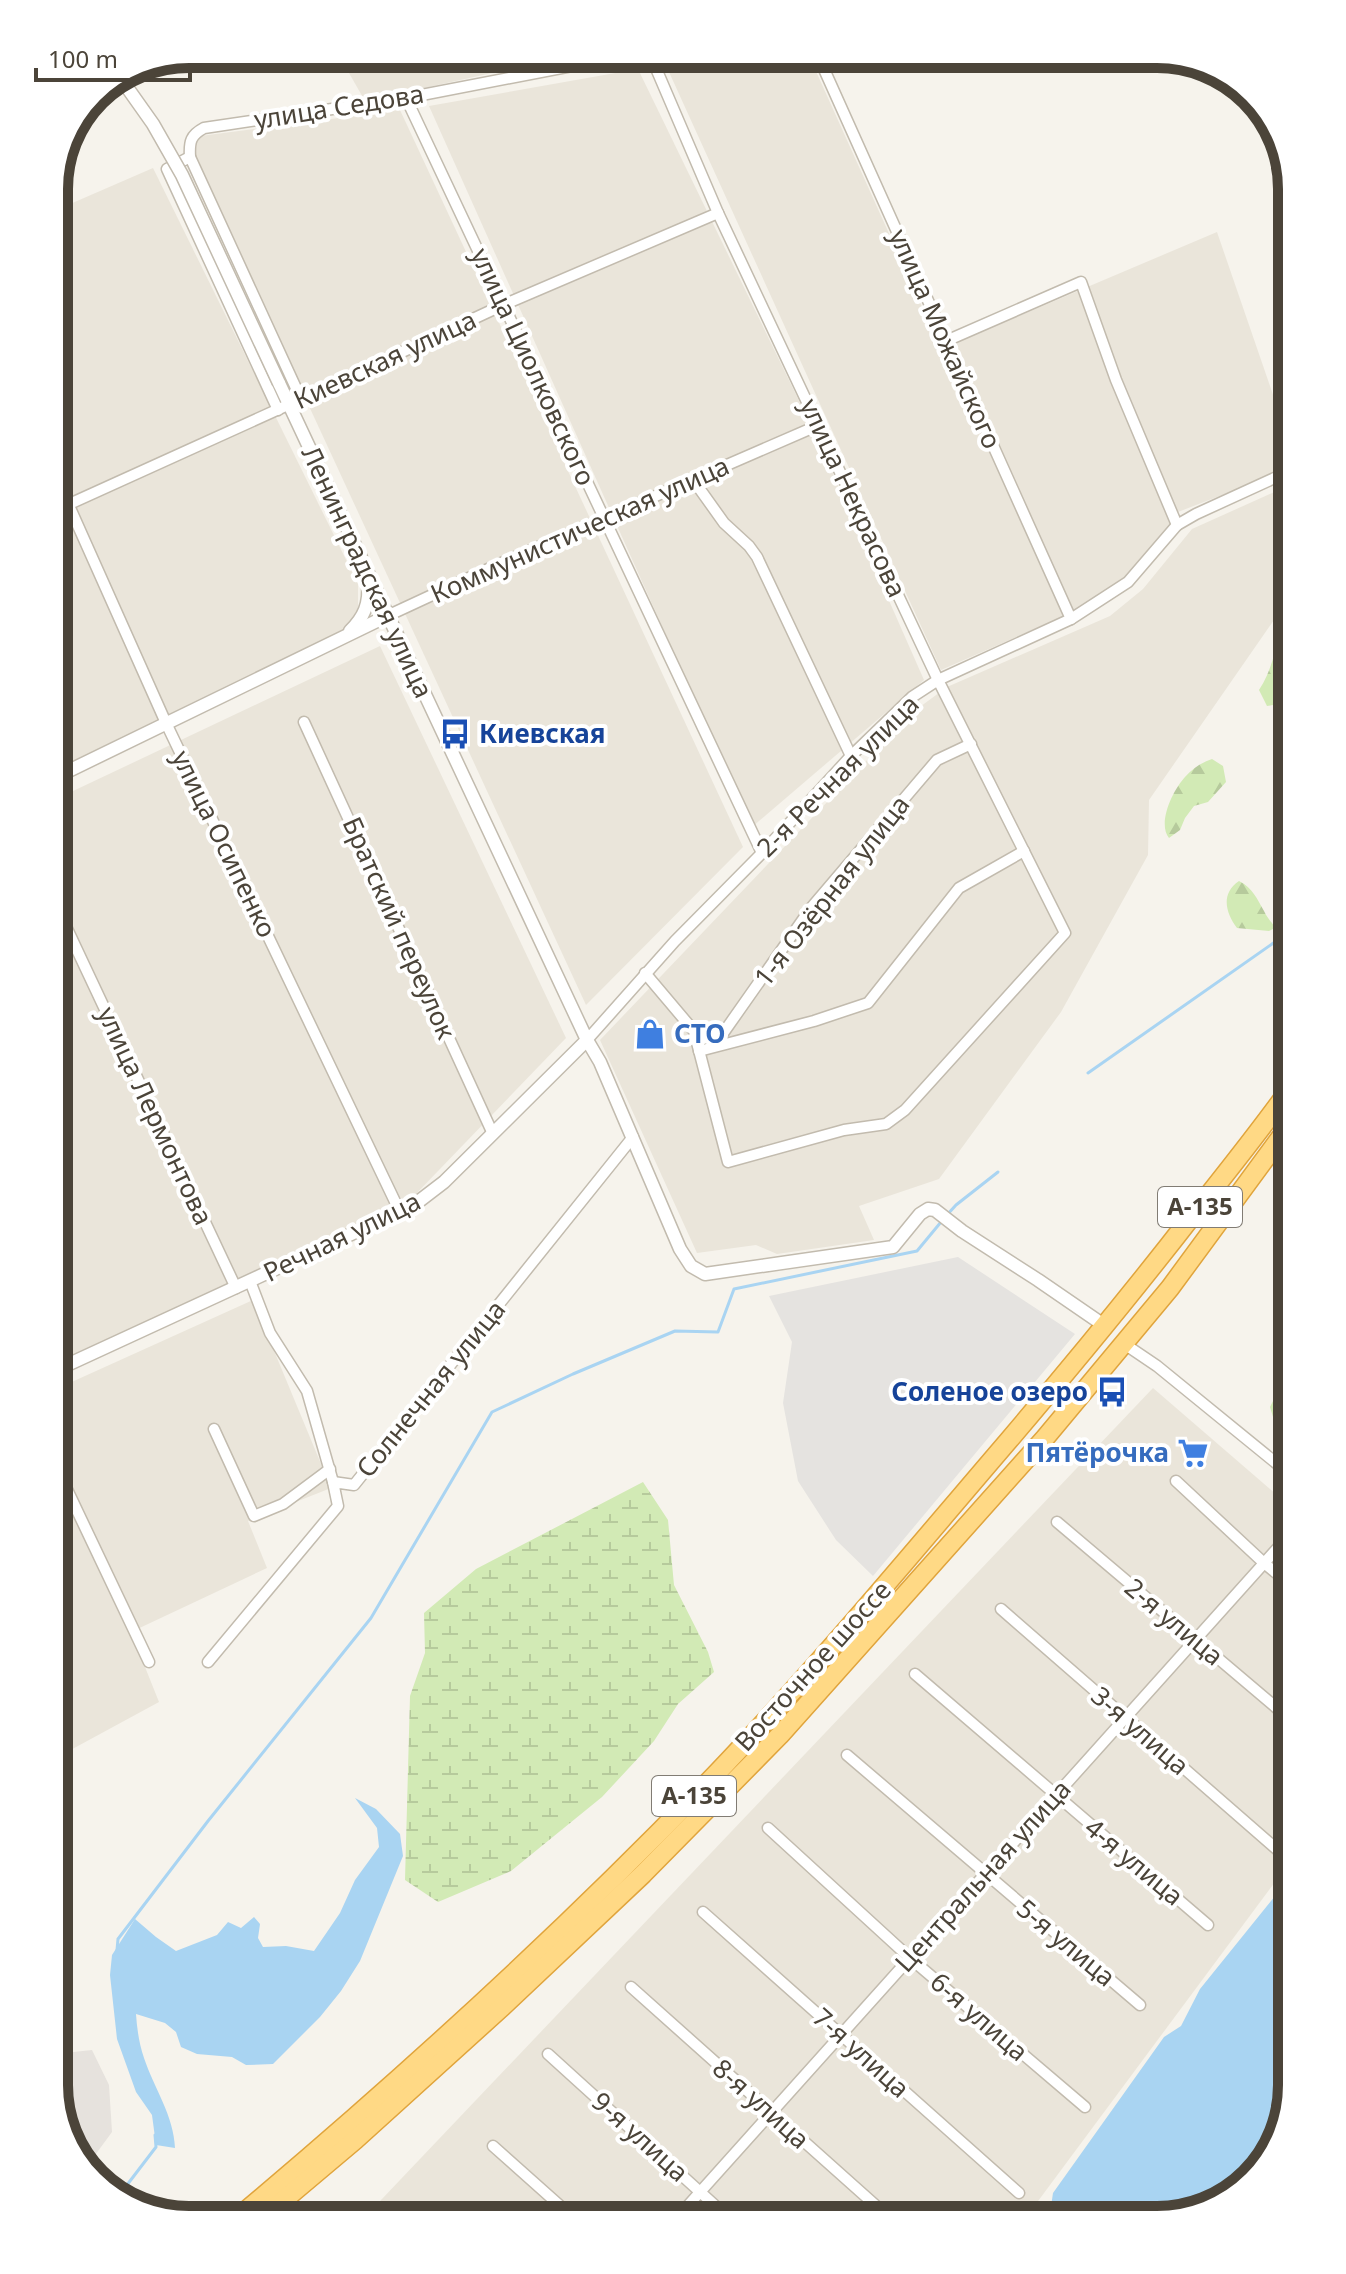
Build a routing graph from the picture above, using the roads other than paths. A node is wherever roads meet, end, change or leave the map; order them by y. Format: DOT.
graph roads {
  1 [pos="562,68"];
  2 [pos="656,68"];
  3 [pos="823,68"];
  4 [pos="126,86"];
  5 [pos="406,98"];
  6 [pos="190,157"];
  7 [pos="718,213"];
  8 [pos="503,305"];
  9 [pos="946,341"];
  10 [pos="289,404"];
  11 [pos="819,425"];
  12 [pos="1278,476"];
  13 [pos="694,481"];
  14 [pos="69,504"];
  15 [pos="605,519"];
  16 [pos="1177,525"];
  17 [pos="367,572"];
  18 [pos="387,616"];
  19 [pos="1071,619"];
  20 [pos="342,638"];
  21 [pos="938,680"];
  22 [pos="304,722"];
  23 [pos="166,723"];
  24 [pos="971,744"];
  25 [pos="851,756"];
  26 [pos="68,771"];
  27 [pos="1024,851"];
  28 [pos="762,853"];
  29 [pos="68,931"];
  30 [pos="645,973"];
  31 [pos="587,1040"];
  32 [pos="698,1046"];
  33 [pos="1278,1105"];
  34 [pos="493,1134"];
  35 [pos="633,1137"];
  36 [pos="1278,1141"];
  37 [pos="400,1212"];
  38 [pos="250,1281"];
  39 [pos="236,1288"];
  40 [pos="1105,1326"];
  41 [pos="1123,1343"];
  42 [pos="68,1365"];
  43 [pos="214,1429"];
  44 [pos="1278,1465"];
  45 [pos="330,1469"];
  46 [pos="1176,1481"];
  47 [pos="333,1482"];
  48 [pos="68,1491"];
  49 [pos="1057,1522"];
  50 [pos="1278,1548"];
  51 [pos="915,1553"];
  52 [pos="1264,1563"];
  53 [pos="1278,1574"];
  54 [pos="900,1600"];
  55 [pos="1001,1609"];
  56 [pos="1195,1640"];
  57 [pos="149,1662"];
  58 [pos="208,1662"];
  59 [pos="915,1674"];
  60 [pos="1278,1709"];
  61 [pos="1125,1718"];
  62 [pos="847,1755"];
  63 [pos="1055,1796"];
  64 [pos="768,1828"];
  65 [pos="1278,1850"];
  66 [pos="984,1874"];
  67 [pos="703,1912"];
  68 [pos="1208,1925"];
  69 [pos="910,1958"];
  70 [pos="631,1987"];
  71 [pos="1140,2005"];
  72 [pos="841,2035"];
  73 [pos="548,2054"];
  74 [pos="1085,2107"];
  75 [pos="771,2113"];
  76 [pos="493,2146"];
  77 [pos="700,2192"];
  78 [pos="1019,2193"];
  79 [pos="252,2206"];
  80 [pos="277,2206"];
  81 [pos="560,2206"];
  82 [pos="688,2206"];
  83 [pos="716,2206"];
  84 [pos="876,2206"];
  1 -- 5 [label="street, улица Седова"];
  2 -- 7 [label="street, улица Некрасова"];
  3 -- 9 [label="street, улица Можайского"];
  4 -- 10 [label="street, Ленинградская улица, bridge"];
  5 -- 6 [label="street, улица Седова"];
  5 -- 8 [label="street, улица Циолковского"];
  6 -- 10 [label="street"];
  6 -- 10 [label="street"];
  7 -- 8 [label="street, Киевская улица"];
  7 -- 11 [label="street, улица Некрасова"];
  8 -- 10 [label="street, Киевская улица"];
  8 -- 15 [label="street, улица Циолковского"];
  9 -- 16 [label="street"];
  9 -- 19 [label="street, улица Можайского"];
  10 -- 14 [label="street, Киевская улица"];
  10 -- 17 [label="street, Ленинградская улица"];
  11 -- 13 [label="street, Коммунистическая улица"];
  11 -- 21 [label="street, улица Некрасова"];
  12 -- 16 [label="street, 2-я Речная улица"];
  13 -- 15 [label="street, Коммунистическая улица"];
  13 -- 25 [label="street"];
  14 -- 23 [label="street, улица Осипенко"];
  15 -- 18 [label="street, Коммунистическая улица"];
  15 -- 28 [label="street, улица Циолковского"];
  16 -- 19 [label="street, 2-я Речная улица"];
  17 -- 18 [label="street, Ленинградская улица"];
  17 -- 20 [label="street, Коммунистическая улица"];
  18 -- 20 [label="street, Коммунистическая улица"];
  18 -- 31 [label="street, Ленинградская улица"];
  19 -- 21 [label="street, 2-я Речная улица"];
  20 -- 23 [label="street, Коммунистическая улица"];
  21 -- 24 [label="street, улица Некрасова"];
  21 -- 25 [label="street, 2-я Речная улица"];
  22 -- 34 [label="street, Братский переулок"];
  23 -- 26 [label="street, Коммунистическая улица"];
  23 -- 37 [label="street, улица Осипенко"];
  24 -- 27 [label="street, улица Некрасова"];
  24 -- 32 [label="street, 1-я Озёрная улица"];
  25 -- 28 [label="street, 2-я Речная улица"];
  27 -- 32 [label="street"];
  27 -- 32 [label="street, улица Некрасова"];
  28 -- 30 [label="street, 2-я Речная улица"];
  29 -- 39 [label="street, улица Лермонтова"];
  30 -- 31 [label="street, 2-я Речная улица"];
  30 -- 32 [label="street"];
  31 -- 34 [label="street, Речная улица"];
  31 -- 35 [label="street, Ленинградская улица"];
  33 -- 40 [label="highway, Восточное шоссе / А-135"];
  34 -- 37 [label="street, Речная улица"];
  35 -- 40 [label="street, Ленинградская улица"];
  35 -- 47 [label="street, Солнечная улица"];
  36 -- 41 [label="highway, Восточное шоссе / А-135"];
  37 -- 38 [label="street, Речная улица"];
  38 -- 39 [label="street, Речная улица"];
  38 -- 45 [label="street"];
  39 -- 42 [label="street, Речная улица"];
  40 -- 51 [label="highway, Восточное шоссе / А-135"];
  41 -- 44 [label="street"];
  41 -- 54 [label="highway, Восточное шоссе / А-135"];
  43 -- 45 [label="street"];
  45 -- 47 [label="street"];
  46 -- 52 [label="street"];
  47 -- 58 [label="street, Солнечная улица"];
  48 -- 57 [label="street"];
  49 -- 56 [label="street, 2-я улица"];
  50 -- 52 [label="street, Центральная улица"];
  51 -- 54 [label="highway"];
  51 -- 79 [label="highway, Восточное шоссе / А-135"];
  52 -- 53 [label="street"];
  52 -- 56 [label="street, Центральная улица"];
  54 -- 80 [label="highway, Восточное шоссе / А-135"];
  55 -- 61 [label="street, 3-я улица"];
  56 -- 60 [label="street, 2-я улица"];
  56 -- 61 [label="street, Центральная улица"];
  59 -- 63 [label="street, 4-я улица"];
  61 -- 63 [label="street, Центральная улица"];
  61 -- 65 [label="street, 3-я улица"];
  62 -- 66 [label="street, 5-я улица"];
  63 -- 66 [label="street, Центральная улица"];
  63 -- 68 [label="street, 4-я улица"];
  64 -- 69 [label="street, 6-я улица"];
  66 -- 69 [label="street, Центральная улица"];
  66 -- 71 [label="street, 5-я улица"];
  67 -- 72 [label="street, 7-я улица"];
  69 -- 72 [label="street, Центральная улица"];
  69 -- 74 [label="street, 6-я улица"];
  70 -- 75 [label="street, 8-я улица"];
  72 -- 75 [label="street, Центральная улица"];
  72 -- 78 [label="street, 7-я улица"];
  73 -- 77 [label="street, 9-я улица"];
  75 -- 77 [label="street, Центральная улица"];
  75 -- 84 [label="street, 8-я улица"];
  76 -- 81 [label="street"];
  77 -- 82 [label="street, Центральная улица"];
  77 -- 83 [label="street, 9-я улица"];
}
